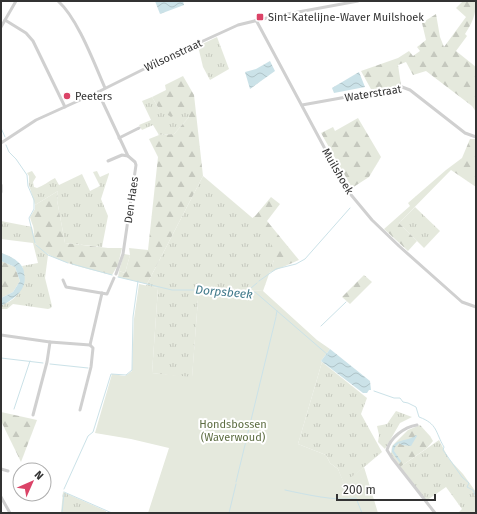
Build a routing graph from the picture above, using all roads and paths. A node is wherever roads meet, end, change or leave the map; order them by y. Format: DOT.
graph roads {
  1 [pos="16,1"];
  2 [pos="58,1"];
  3 [pos="358,1"];
  4 [pos="5,20"];
  5 [pos="256,20"];
  6 [pos="1,27"];
  7 [pos="105,88"];
  8 [pos="98,92"];
  9 [pos="302,105"];
  10 [pos="65,107"];
  11 [pos="139,128"];
  12 [pos="476,137"];
  13 [pos="119,138"];
  14 [pos="1,144"];
  15 [pos="128,156"];
  16 [pos="108,162"];
  17 [pos="1,185"];
  18 [pos="1,192"];
  19 [pos="116,274"];
  20 [pos="114,278"];
  21 [pos="63,280"];
  22 [pos="102,293"];
  23 [pos="476,307"];
  24 [pos="1,335"];
  25 [pos="50,342"];
  26 [pos="90,345"];
  27 [pos="80,410"];
  28 [pos="33,415"];
  29 [pos="417,425"];
  30 [pos="1,469"];
  31 [pos="8,471"];
  32 [pos="1,497"];
  33 [pos="5,503"];
  34 [pos="1,506"];
  35 [pos="10,513"];
  36 [pos="435,513"];
  1 -- 4 [label="street"];
  2 -- 7 [label="street"];
  3 -- 5 [label="street, Wilsonstraat"];
  4 -- 6 [label="street"];
  4 -- 10 [label="street"];
  5 -- 7 [label="street, Wilsonstraat"];
  5 -- 9 [label="street, Muilshoek"];
  7 -- 8 [label="street, Wilsonstraat"];
  8 -- 10 [label="street, Wilsonstraat"];
  8 -- 13 [label="street, Den Haes"];
  9 -- 12 [label="street, Waterstraat"];
  9 -- 23 [label="street, Muilshoek"];
  10 -- 14 [label="street, Wilsonstraat"];
  11 -- 13 [label="street"];
  13 -- 15 [label="street, Den Haes"];
  15 -- 16 [label="street"];
  15 -- 19 [label="street, Den Haes"];
  17 -- 18 [label="street"];
  20 -- 22 [label="street"];
  21 -- 22 [label="street"];
  22 -- 26 [label="street"];
  24 -- 25 [label="street"];
  25 -- 26 [label="street"];
  25 -- 28 [label="street"];
  26 -- 27 [label="street"];
  29 -- 36 [label="street"];
  30 -- 31 [label="street"];
  32 -- 33 [label="street"];
  33 -- 34 [label="street"];
  33 -- 35 [label="street"];
}
